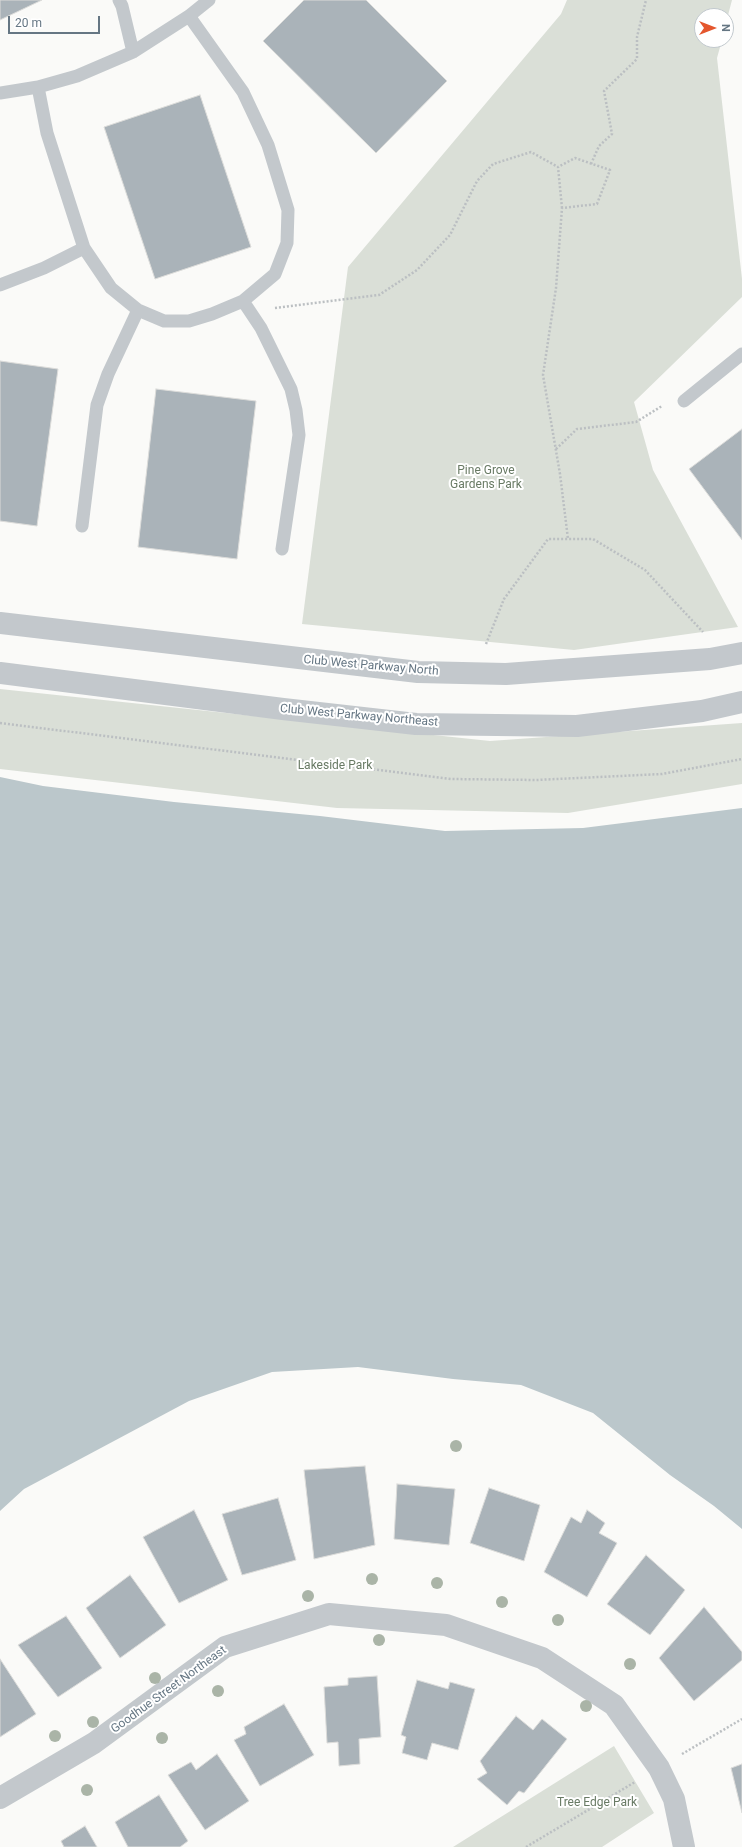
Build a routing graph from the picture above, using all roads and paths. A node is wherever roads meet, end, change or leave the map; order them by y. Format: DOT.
graph roads {
  1 [pos="119,0"];
  2 [pos="209,0"];
  3 [pos="646,0"];
  4 [pos="189,16"];
  5 [pos="133,52"];
  6 [pos="38,87"];
  7 [pos="0,93"];
  8 [pos="591,164"];
  9 [pos="558,167"];
  10 [pos="562,208"];
  11 [pos="84,248"];
  12 [pos="0,285"];
  13 [pos="243,301"];
  14 [pos="138,310"];
  15 [pos="742,354"];
  16 [pos="684,401"];
  17 [pos="556,449"];
  18 [pos="82,526"];
  19 [pos="568,539"];
  20 [pos="282,550"];
  21 [pos="0,623"];
  22 [pos="703,632"];
  23 [pos="486,644"];
  24 [pos="742,653"];
  25 [pos="0,673"];
  26 [pos="742,702"];
  27 [pos="0,723"];
  28 [pos="742,759"];
  29 [pos="742,1718"];
  30 [pos="659,1768"];
  31 [pos="0,1798"];
  32 [pos="526,1847"];
  33 [pos="684,1847"];
  1 -- 5 [label="lane"];
  2 -- 4 [label="lane"];
  3 -- 8 [label="path"];
  4 -- 5 [label="lane"];
  4 -- 13 [label="lane"];
  5 -- 6 [label="lane"];
  6 -- 7 [label="lane"];
  6 -- 11 [label="lane"];
  8 -- 9 [label="path"];
  8 -- 10 [label="path"];
  9 -- 10 [label="path"];
  9 -- 13 [label="path"];
  10 -- 17 [label="path"];
  11 -- 12 [label="lane"];
  11 -- 14 [label="lane"];
  13 -- 14 [label="lane"];
  13 -- 20 [label="lane"];
  14 -- 18 [label="lane"];
  15 -- 16 [label="lane"];
  16 -- 17 [label="path"];
  17 -- 19 [label="path"];
  19 -- 22 [label="path"];
  19 -- 23 [label="path"];
  21 -- 24 [label="street, Club West Parkway North"];
  25 -- 26 [label="street, Club West Parkway Northeast"];
  27 -- 28 [label="path"];
  29 -- 30 [label="path"];
  30 -- 31 [label="street, Goodhue Street Northeast"];
  30 -- 32 [label="path"];
  30 -- 33 [label="street, Goodhue Street Northeast"];
}
